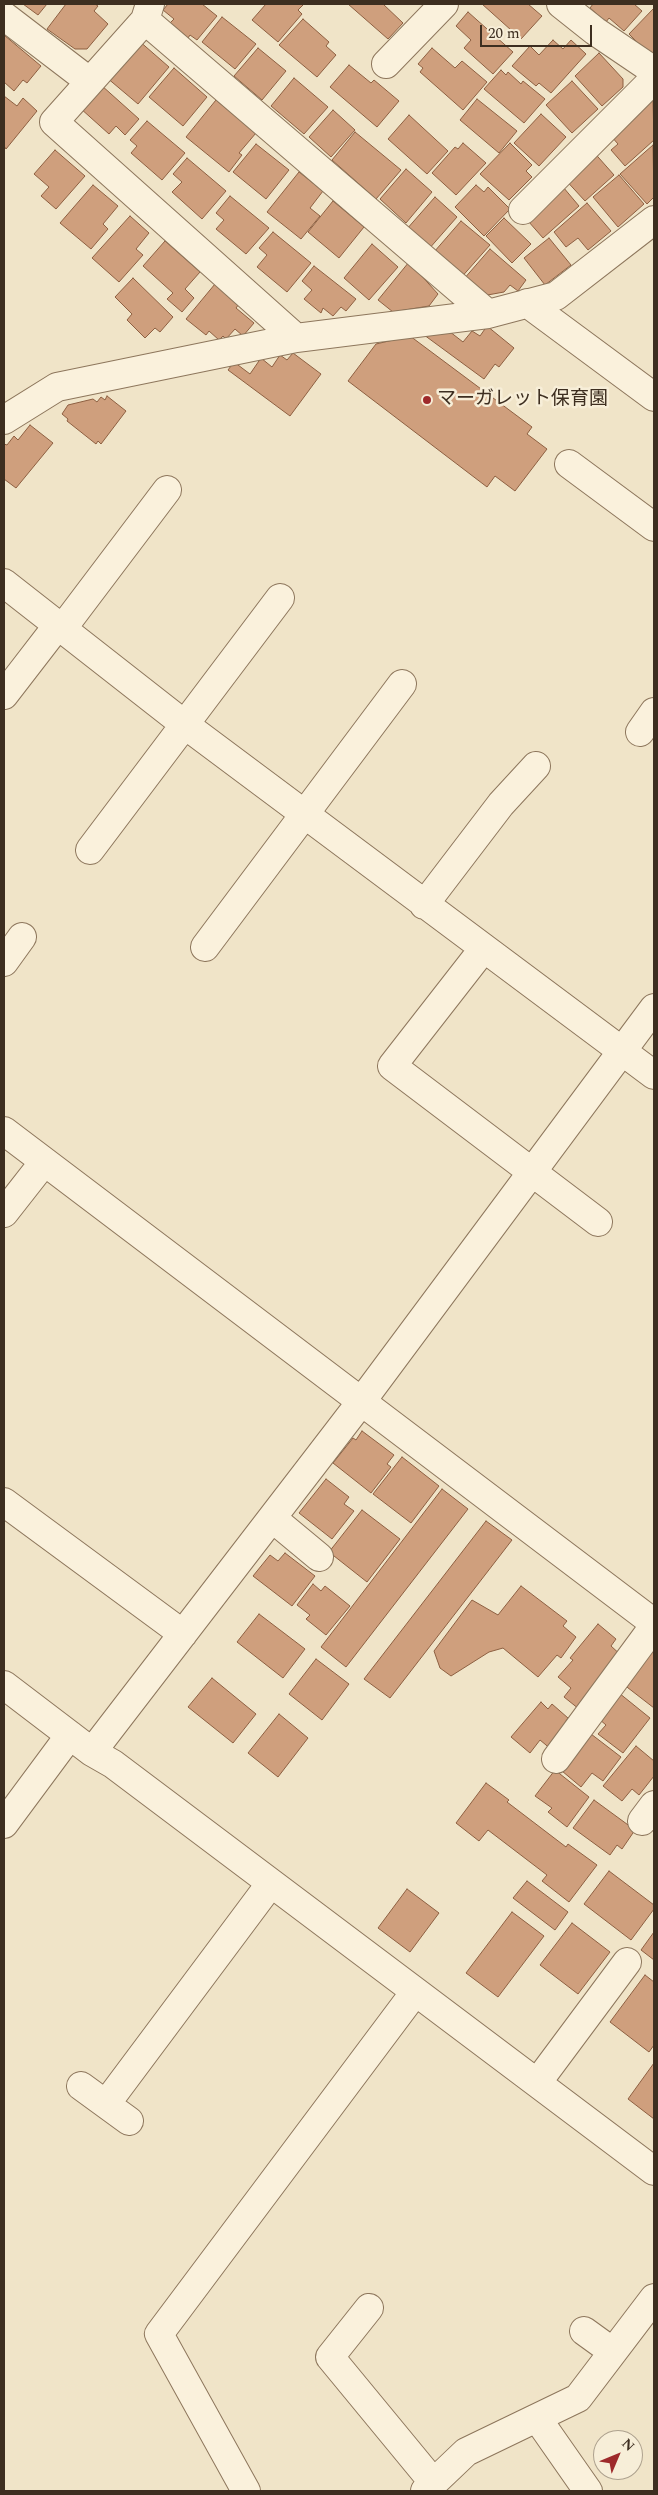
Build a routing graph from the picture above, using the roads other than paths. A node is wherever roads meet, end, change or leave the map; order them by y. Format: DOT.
graph roads {
  1 [pos="444,4"];
  2 [pos="561,4"];
  3 [pos="148,12"];
  4 [pos="4,16"];
  5 [pos="386,64"];
  6 [pos="654,72"];
  7 [pos="654,79"];
  8 [pos="89,81"];
  9 [pos="523,210"];
  10 [pos="654,220"];
  11 [pos="527,304"];
  12 [pos="488,314"];
  13 [pos="296,338"];
  14 [pos="654,397"];
  15 [pos="4,420"];
  16 [pos="569,464"];
  17 [pos="167,490"];
  18 [pos="654,527"];
  19 [pos="4,583"];
  20 [pos="280,598"];
  21 [pos="60,627"];
  22 [pos="402,684"];
  23 [pos="4,695"];
  24 [pos="184,724"];
  25 [pos="536,766"];
  26 [pos="307,814"];
  27 [pos="90,850"];
  28 [pos="424,905"];
  29 [pos="22,937"];
  30 [pos="205,947"];
  31 [pos="484,948"];
  32 [pos="4,962"];
  33 [pos="654,1008"];
  34 [pos="623,1052"];
  35 [pos="654,1075"];
  36 [pos="4,1131"];
  37 [pos="44,1162"];
  38 [pos="534,1171"];
  39 [pos="4,1213"];
  40 [pos="598,1222"];
  41 [pos="361,1402"];
  42 [pos="4,1502"];
  43 [pos="272,1518"];
  44 [pos="319,1557"];
  45 [pos="654,1624"];
  46 [pos="183,1634"];
  47 [pos="4,1685"];
  48 [pos="70,1735"];
  49 [pos="92,1752"];
  50 [pos="556,1759"];
  51 [pos="4,1824"];
  52 [pos="271,1883"];
  53 [pos="627,1962"];
  54 [pos="415,1992"];
  55 [pos="537,2083"];
  56 [pos="81,2086"];
  57 [pos="106,2104"];
  58 [pos="129,2122"];
  59 [pos="654,2171"];
  60 [pos="654,2298"];
  61 [pos="369,2308"];
  62 [pos="584,2331"];
  63 [pos="613,2352"];
  64 [pos="537,2418"];
  65 [pos="429,2486"];
  66 [pos="237,2487"];
  67 [pos="588,2491"];
  1 -- 5 [label="street"];
  2 -- 6 [label="street"];
  3 -- 8 [label="street"];
  3 -- 12 [label="street"];
  4 -- 8 [label="street"];
  7 -- 9 [label="street"];
  8 -- 13 [label="street"];
  10 -- 11 [label="street"];
  11 -- 12 [label="street"];
  11 -- 14 [label="street"];
  12 -- 13 [label="street"];
  13 -- 15 [label="street"];
  16 -- 18 [label="street"];
  17 -- 21 [label="street"];
  19 -- 21 [label="street"];
  20 -- 24 [label="street"];
  21 -- 23 [label="street"];
  21 -- 24 [label="street"];
  22 -- 26 [label="street"];
  24 -- 26 [label="street"];
  24 -- 27 [label="street"];
  25 -- 28 [label="street"];
  26 -- 28 [label="street"];
  26 -- 30 [label="street"];
  28 -- 31 [label="street"];
  29 -- 32 [label="street"];
  31 -- 34 [label="street"];
  31 -- 38 [label="street"];
  33 -- 34 [label="street"];
  34 -- 35 [label="street"];
  34 -- 38 [label="street"];
  36 -- 37 [label="street"];
  37 -- 39 [label="street"];
  37 -- 41 [label="street"];
  38 -- 40 [label="street"];
  38 -- 41 [label="street"];
  41 -- 43 [label="street"];
  41 -- 45 [label="street"];
  42 -- 46 [label="street"];
  43 -- 44 [label="street"];
  43 -- 46 [label="street"];
  45 -- 50 [label="street"];
  46 -- 49 [label="street"];
  47 -- 48 [label="street"];
  48 -- 49 [label="street"];
  48 -- 51 [label="street"];
  49 -- 52 [label="street"];
  52 -- 54 [label="street"];
  52 -- 57 [label="street"];
  53 -- 55 [label="street"];
  54 -- 55 [label="street"];
  54 -- 66 [label="street"];
  55 -- 59 [label="street"];
  56 -- 57 [label="street"];
  57 -- 58 [label="street"];
  60 -- 63 [label="street"];
  61 -- 65 [label="street"];
  62 -- 63 [label="street"];
  63 -- 64 [label="street"];
  64 -- 65 [label="street"];
  64 -- 67 [label="street"];
}
